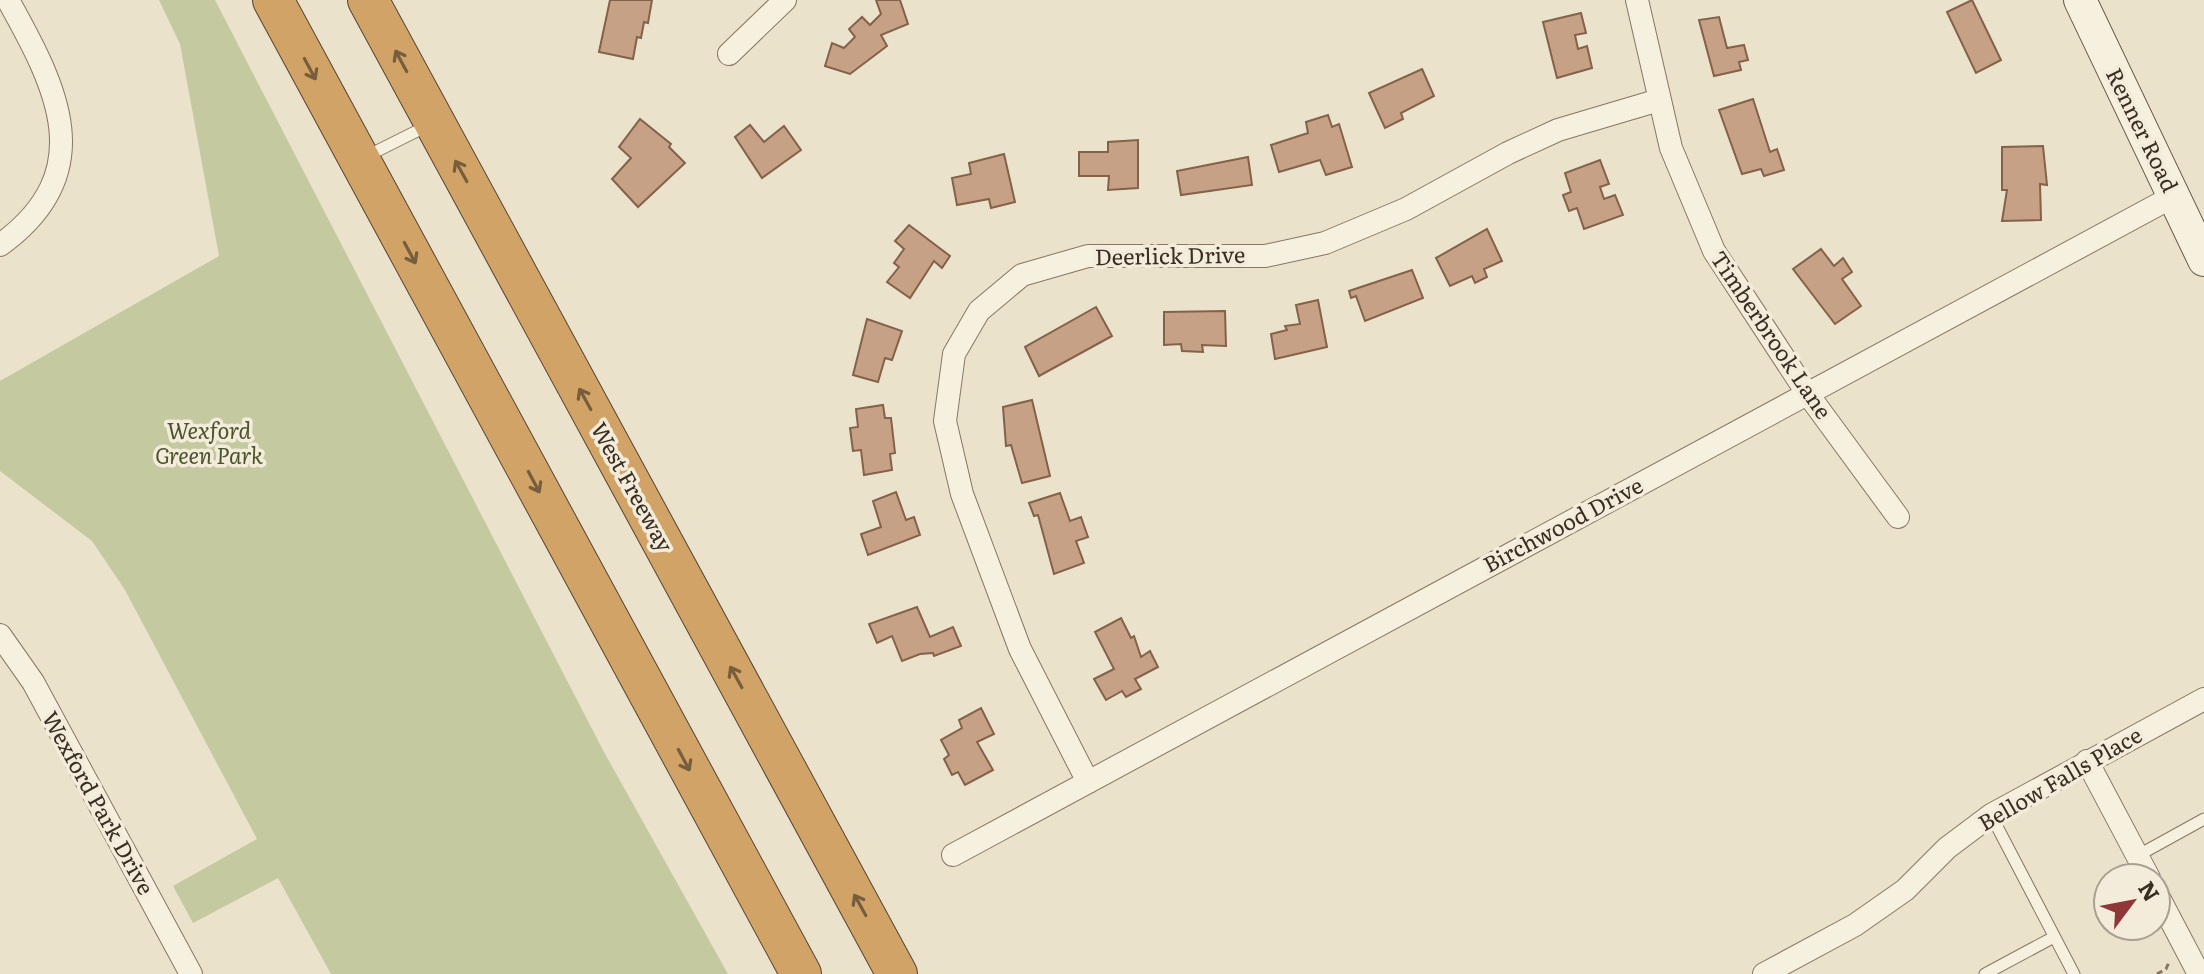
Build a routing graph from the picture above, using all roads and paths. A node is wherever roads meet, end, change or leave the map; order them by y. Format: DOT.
graph roads {
  1 [pos="8,0"];
  2 [pos="273,0"];
  3 [pos="368,0"];
  4 [pos="785,0"];
  5 [pos="1637,0"];
  6 [pos="2080,0"];
  7 [pos="729,54"];
  8 [pos="1659,100"];
  9 [pos="434,122"];
  10 [pos="360,160"];
  11 [pos="2174,196"];
  12 [pos="0,245"];
  13 [pos="2204,260"];
  14 [pos="1807,393"];
  15 [pos="1898,517"];
  16 [pos="0,635"];
  17 [pos="2204,699"];
  18 [pos="2087,761"];
  19 [pos="1088,782"];
  20 [pos="1991,815"];
  21 [pos="2204,819"];
  22 [pos="953,855"];
  23 [pos="2137,856"];
  24 [pos="2140,862"];
  25 [pos="2172,925"];
  26 [pos="2054,937"];
  27 [pos="2195,973"];
  28 [pos="191,974"];
  29 [pos="801,974"];
  30 [pos="897,974"];
  31 [pos="1764,974"];
  32 [pos="1985,974"];
  33 [pos="2074,974"];
  1 -- 12 [label="street"];
  2 -- 10 [label="highway, one-way"];
  9 -- 3 [label="highway, West Freeway, one-way"];
  4 -- 7 [label="street"];
  5 -- 8 [label="street, Timberbrook Lane"];
  6 -- 11 [label="main road, Renner Road"];
  8 -- 14 [label="street, Timberbrook Lane"];
  8 -- 19 [label="street, Deerlick Drive"];
  9 -- 10 [label="lane"];
  30 -- 9 [label="highway, West Freeway, one-way"];
  10 -- 29 [label="highway, one-way"];
  11 -- 13 [label="main road, Renner Road"];
  11 -- 14 [label="street, Birchwood Drive"];
  14 -- 15 [label="street, Timberbrook Lane"];
  14 -- 19 [label="street, Birchwood Drive"];
  16 -- 28 [label="street, Wexford Park Drive"];
  17 -- 18 [label="street, Bellow Falls Place"];
  18 -- 20 [label="street, Bellow Falls Place"];
  18 -- 23 [label="street"];
  19 -- 22 [label="street, Birchwood Drive"];
  20 -- 26 [label="lane"];
  20 -- 31 [label="street, Bellow Falls Place"];
  21 -- 23 [label="lane"];
  23 -- 24 [label="street"];
  25 -- 27 [label="street"];
  26 -- 32 [label="lane"];
  26 -- 33 [label="lane"];
}
